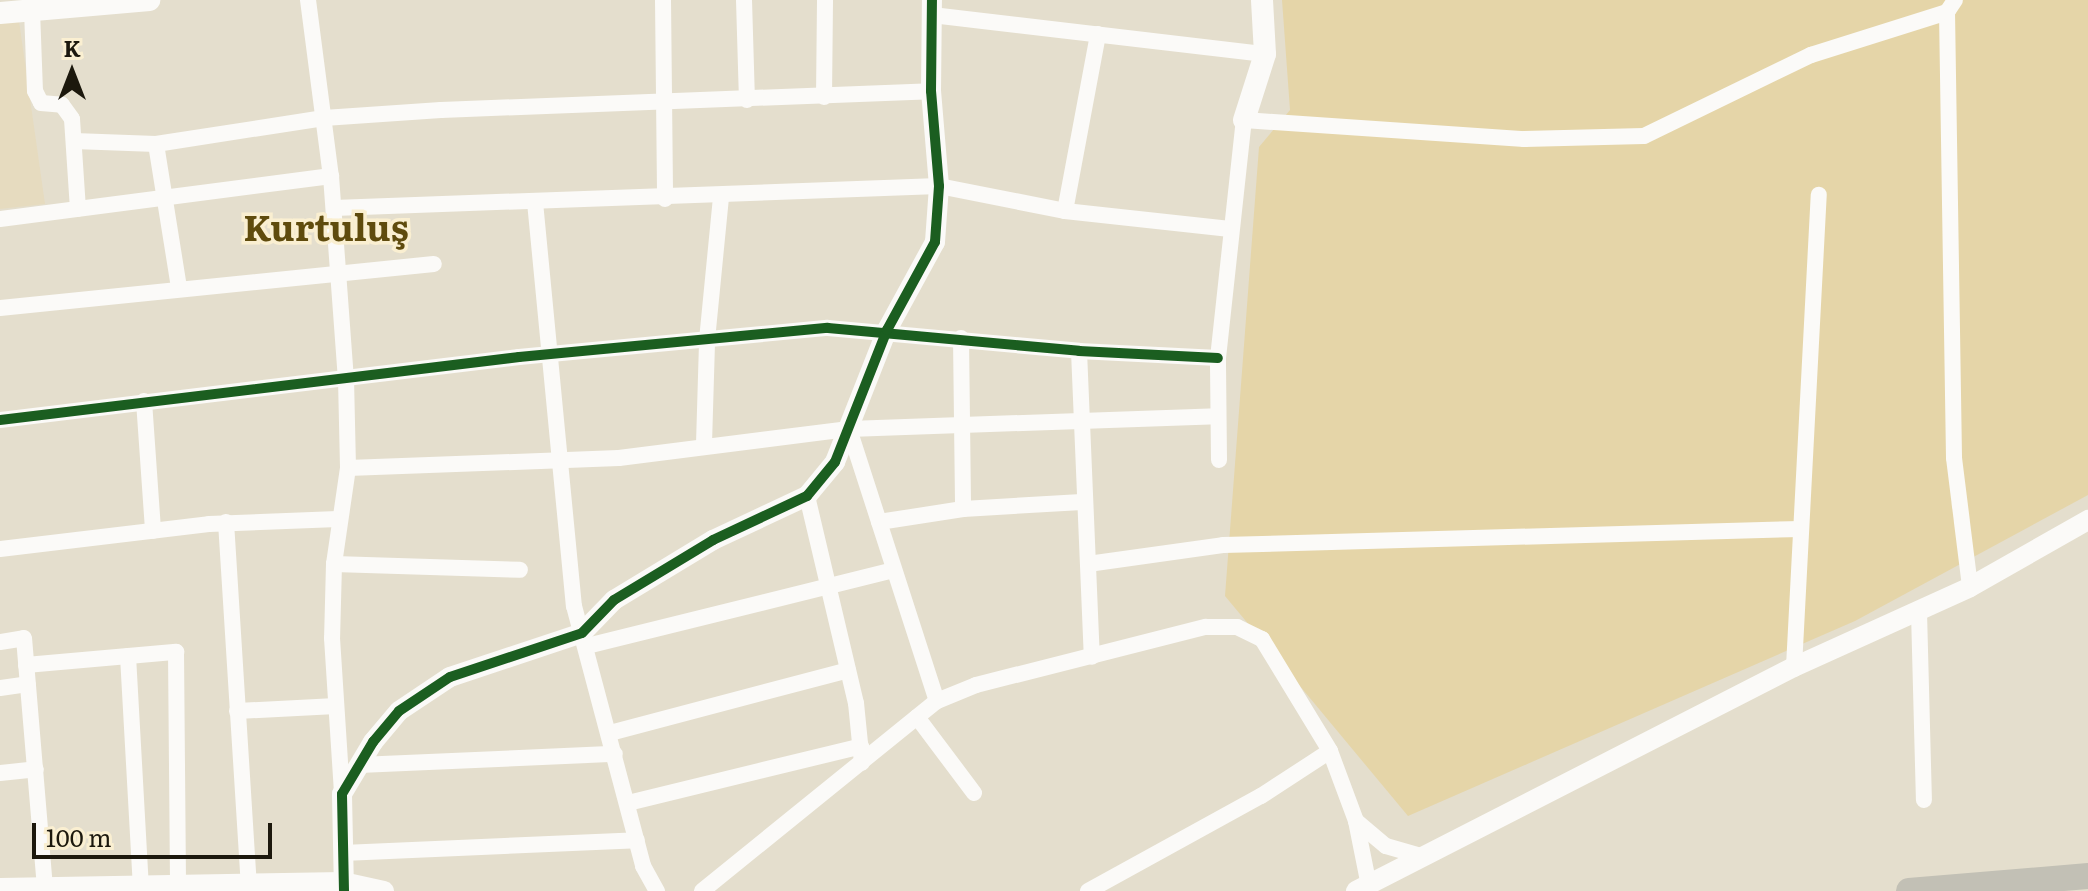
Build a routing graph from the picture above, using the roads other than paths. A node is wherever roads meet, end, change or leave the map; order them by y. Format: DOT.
graph roads {
  1 [pos="148,0"];
  2 [pos="308,0"];
  3 [pos="663,0"];
  4 [pos="744,0"];
  5 [pos="825,0"];
  6 [pos="1262,0"];
  7 [pos="1951,6"];
  8 [pos="932,7"];
  9 [pos="32,10"];
  10 [pos="0,13"];
  11 [pos="1098,34"];
  12 [pos="1265,54"];
  13 [pos="931,91"];
  14 [pos="824,97"];
  15 [pos="747,100"];
  16 [pos="667,103"];
  17 [pos="324,118"];
  18 [pos="1244,120"];
  19 [pos="74,141"];
  20 [pos="156,144"];
  21 [pos="331,176"];
  22 [pos="939,186"];
  23 [pos="1819,195"];
  24 [pos="168,197"];
  25 [pos="721,197"];
  26 [pos="665,199"];
  27 [pos="535,202"];
  28 [pos="334,208"];
  29 [pos="78,209"];
  30 [pos="1065,211"];
  31 [pos="0,219"];
  32 [pos="1230,229"];
  33 [pos="434,264"];
  34 [pos="340,271"];
  35 [pos="179,288"];
  36 [pos="0,308"];
  37 [pos="887,330"];
  38 [pos="961,338"];
  39 [pos="707,340"];
  40 [pos="1079,351"];
  41 [pos="547,355"];
  42 [pos="1218,358"];
  43 [pos="346,379"];
  44 [pos="144,401"];
  45 [pos="1217,416"];
  46 [pos="0,420"];
  47 [pos="1080,423"];
  48 [pos="958,427"];
  49 [pos="849,429"];
  50 [pos="704,444"];
  51 [pos="558,460"];
  52 [pos="1219,460"];
  53 [pos="348,468"];
  54 [pos="807,496"];
  55 [pos="1082,502"];
  56 [pos="963,509"];
  57 [pos="338,519"];
  58 [pos="2088,520"];
  59 [pos="226,522"];
  60 [pos="879,522"];
  61 [pos="1801,529"];
  62 [pos="153,531"];
  63 [pos="0,549"];
  64 [pos="334,564"];
  65 [pos="1088,564"];
  66 [pos="520,570"];
  67 [pos="894,570"];
  68 [pos="828,587"];
  69 [pos="1970,587"];
  70 [pos="1919,612"];
  71 [pos="585,640"];
  72 [pos="0,642"];
  73 [pos="128,656"];
  74 [pos="1092,657"];
  75 [pos="26,665"];
  76 [pos="1794,667"];
  77 [pos="848,670"];
  78 [pos="28,684"];
  79 [pos="0,688"];
  80 [pos="937,701"];
  81 [pos="336,706"];
  82 [pos="237,711"];
  83 [pos="917,717"];
  84 [pos="610,733"];
  85 [pos="1330,751"];
  86 [pos="615,754"];
  87 [pos="862,754"];
  88 [pos="359,765"];
  89 [pos="36,769"];
  90 [pos="0,773"];
  91 [pos="974,793"];
  92 [pos="342,794"];
  93 [pos="1924,800"];
  94 [pos="628,803"];
  95 [pos="1356,821"];
  96 [pos="637,840"];
  97 [pos="343,853"];
  98 [pos="1422,856"];
  99 [pos="2088,876"];
  100 [pos="141,886"];
  101 [pos="237,886"];
  102 [pos="168,887"];
  103 [pos="344,887"];
  104 [pos="0,888"];
  105 [pos="36,889"];
  106 [pos="94,889"];
  107 [pos="1365,889"];
  108 [pos="384,891"];
  109 [pos="657,891"];
  110 [pos="702,891"];
  111 [pos="1088,891"];
  112 [pos="1909,891"];
  1 -- 9 [label="main road"];
  2 -- 17 [label="street"];
  3 -- 16 [label="street"];
  4 -- 15 [label="street"];
  5 -- 14 [label="street"];
  6 -- 12 [label="main road"];
  7 -- 18 [label="street"];
  7 -- 69 [label="street"];
  8 -- 11 [label="street"];
  8 -- 13 [label="street"];
  9 -- 10 [label="main road"];
  9 -- 19 [label="street"];
  11 -- 12 [label="street"];
  11 -- 30 [label="street"];
  12 -- 18 [label="main road"];
  13 -- 14 [label="street"];
  13 -- 22 [label="street"];
  14 -- 15 [label="street"];
  15 -- 16 [label="street"];
  16 -- 17 [label="street"];
  16 -- 26 [label="street"];
  17 -- 20 [label="street"];
  17 -- 21 [label="street"];
  18 -- 32 [label="street"];
  19 -- 20 [label="street"];
  19 -- 29 [label="street"];
  20 -- 24 [label="street"];
  21 -- 24 [label="street"];
  21 -- 28 [label="street"];
  22 -- 25 [label="street"];
  22 -- 30 [label="street"];
  22 -- 37 [label="street"];
  23 -- 61 [label="street"];
  24 -- 29 [label="street"];
  24 -- 35 [label="street"];
  25 -- 26 [label="street"];
  25 -- 39 [label="street"];
  26 -- 27 [label="street"];
  27 -- 28 [label="street"];
  27 -- 41 [label="street"];
  28 -- 34 [label="street"];
  29 -- 31 [label="street"];
  30 -- 32 [label="street"];
  32 -- 42 [label="street"];
  33 -- 34 [label="street"];
  34 -- 35 [label="street"];
  34 -- 43 [label="street"];
  35 -- 36 [label="street"];
  37 -- 38 [label="street"];
  37 -- 39 [label="street"];
  37 -- 49 [label="street"];
  38 -- 40 [label="street"];
  38 -- 48 [label="street"];
  39 -- 41 [label="street"];
  39 -- 50 [label="street"];
  40 -- 42 [label="street"];
  40 -- 47 [label="street"];
  41 -- 43 [label="street"];
  41 -- 51 [label="street"];
  42 -- 45 [label="street"];
  43 -- 44 [label="street"];
  43 -- 53 [label="street"];
  44 -- 46 [label="street"];
  44 -- 62 [label="street"];
  45 -- 47 [label="street"];
  45 -- 52 [label="street"];
  47 -- 48 [label="street"];
  47 -- 55 [label="street"];
  48 -- 49 [label="street"];
  48 -- 56 [label="street"];
  49 -- 50 [label="street"];
  49 -- 54 [label="street"];
  49 -- 60 [label="street"];
  50 -- 51 [label="street"];
  51 -- 53 [label="street"];
  51 -- 71 [label="street"];
  53 -- 57 [label="street"];
  54 -- 68 [label="street"];
  54 -- 71 [label="street"];
  55 -- 56 [label="street"];
  55 -- 65 [label="street"];
  56 -- 60 [label="street"];
  57 -- 59 [label="street"];
  57 -- 64 [label="street"];
  58 -- 69 [label="street"];
  59 -- 62 [label="street"];
  59 -- 82 [label="street"];
  60 -- 67 [label="street"];
  61 -- 65 [label="street"];
  61 -- 76 [label="street"];
  62 -- 63 [label="street"];
  64 -- 66 [label="street"];
  64 -- 81 [label="street"];
  65 -- 74 [label="street"];
  67 -- 68 [label="street"];
  67 -- 80 [label="street"];
  68 -- 71 [label="street"];
  68 -- 77 [label="street"];
  69 -- 70 [label="street"];
  70 -- 76 [label="street"];
  70 -- 93 [label="street"];
  71 -- 84 [label="street"];
  71 -- 88 [label="street"];
  72 -- 75 [label="street"];
  73 -- 75 [label="street"];
  73 -- 100 [label="street"];
  73 -- 102 [label="street"];
  74 -- 80 [label="street"];
  74 -- 85 [label="street"];
  75 -- 78 [label="street"];
  76 -- 98 [label="street"];
  77 -- 84 [label="street"];
  77 -- 87 [label="street"];
  78 -- 79 [label="street"];
  78 -- 89 [label="street"];
  80 -- 83 [label="street"];
  81 -- 82 [label="street"];
  81 -- 92 [label="street"];
  82 -- 101 [label="street"];
  83 -- 87 [label="street"];
  83 -- 91 [label="street"];
  84 -- 86 [label="street"];
  85 -- 95 [label="street"];
  85 -- 111 [label="street"];
  86 -- 88 [label="street"];
  86 -- 94 [label="street"];
  87 -- 94 [label="street"];
  87 -- 110 [label="street"];
  88 -- 92 [label="street"];
  89 -- 90 [label="street"];
  89 -- 105 [label="street"];
  92 -- 97 [label="street"];
  94 -- 96 [label="street"];
  95 -- 98 [label="street"];
  95 -- 107 [label="street"];
  96 -- 97 [label="street"];
  96 -- 109 [label="street"];
  97 -- 103 [label="street"];
  98 -- 107 [label="street"];
  99 -- 112 [label="highway"];
  100 -- 102 [label="street"];
  100 -- 106 [label="street"];
  101 -- 102 [label="street"];
  101 -- 103 [label="street"];
  103 -- 108 [label="street"];
  104 -- 105 [label="street"];
  105 -- 106 [label="street"];
}
